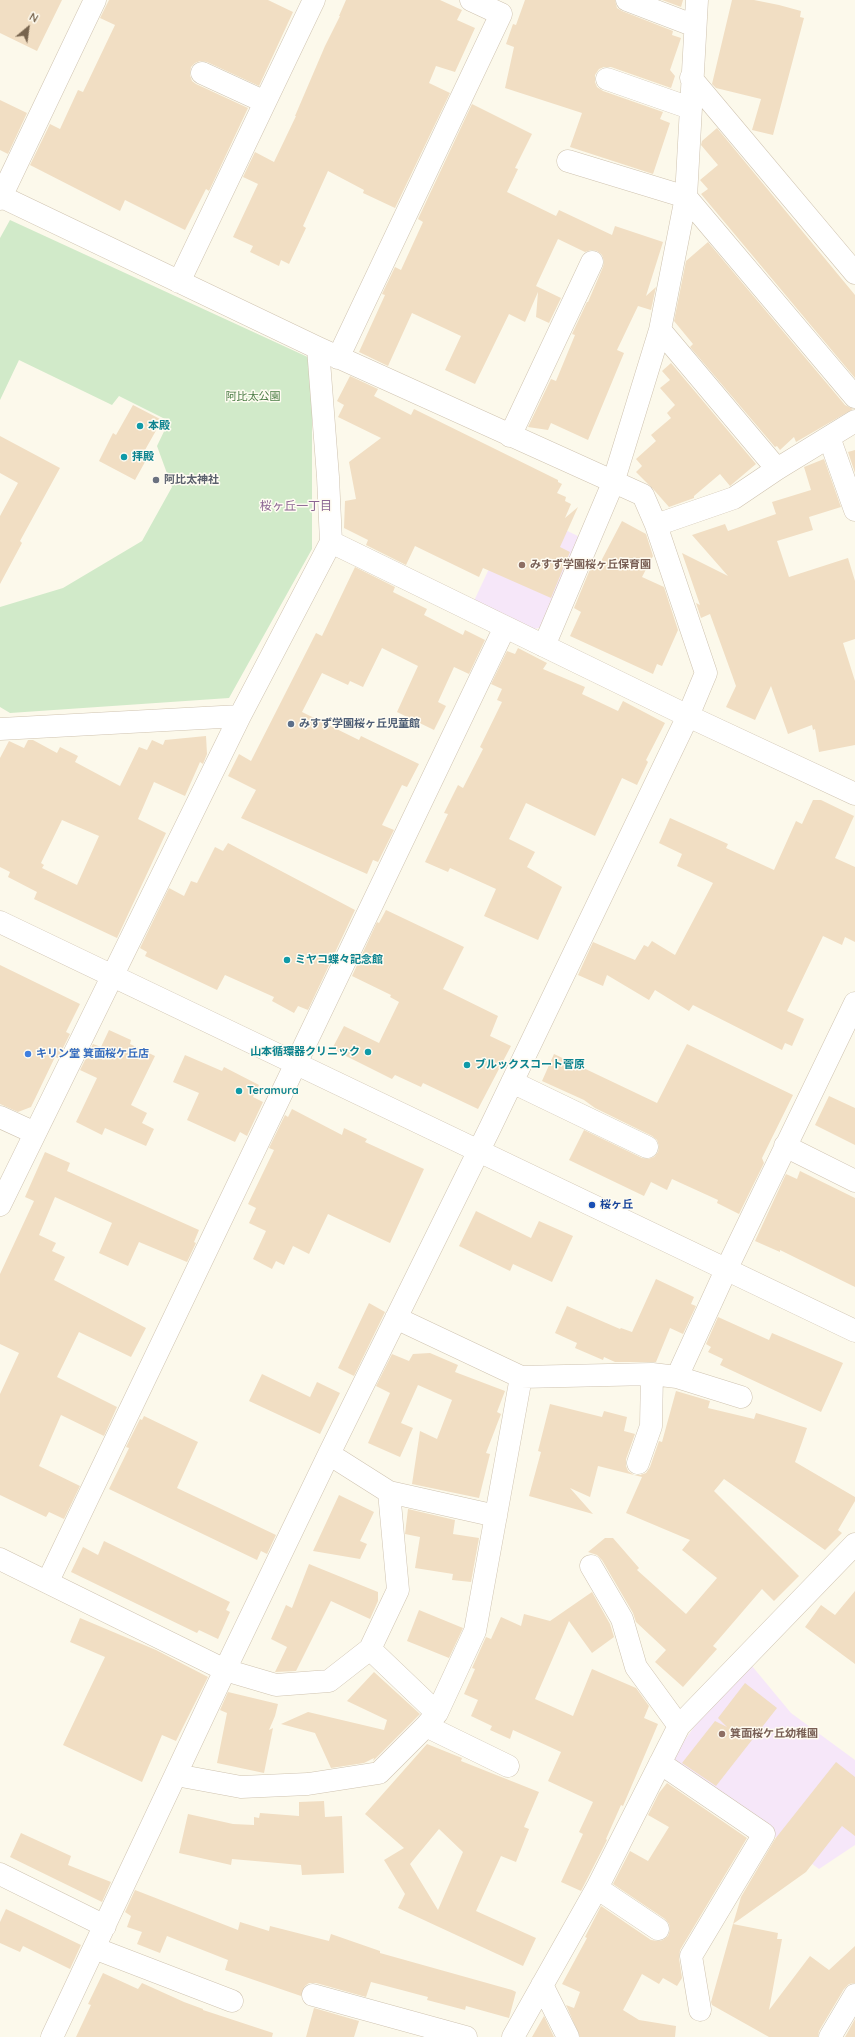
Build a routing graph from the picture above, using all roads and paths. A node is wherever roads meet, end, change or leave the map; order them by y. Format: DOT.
graph roads {
  1 [pos="95,0"];
  2 [pos="314,0"];
  3 [pos="471,0"];
  4 [pos="627,0"];
  5 [pos="697,0"];
  6 [pos="695,26"];
  7 [pos="202,72"];
  8 [pos="691,78"];
  9 [pos="607,79"];
  10 [pos="265,102"];
  11 [pos="690,108"];
  12 [pos="568,161"];
  13 [pos="0,197"];
  14 [pos="686,197"];
  15 [pos="592,262"];
  16 [pos="855,272"];
  17 [pos="179,282"];
  18 [pos="660,330"];
  19 [pos="318,348"];
  20 [pos="338,358"];
  21 [pos="855,397"];
  22 [pos="855,421"];
  23 [pos="510,436"];
  24 [pos="829,437"];
  25 [pos="777,468"];
  26 [pos="613,483"];
  27 [pos="855,510"];
  28 [pos="656,525"];
  29 [pos="331,542"];
  30 [pos="505,626"];
  31 [pos="544,646"];
  32 [pos="240,716"];
  33 [pos="688,716"];
  34 [pos="0,729"];
  35 [pos="855,794"];
  36 [pos="0,922"];
  37 [pos="111,975"];
  38 [pos="855,1003"];
  39 [pos="295,1063"];
  40 [pos="512,1082"];
  41 [pos="0,1117"];
  42 [pos="34,1133"];
  43 [pos="647,1146"];
  44 [pos="786,1146"];
  45 [pos="479,1151"];
  46 [pos="855,1181"];
  47 [pos="0,1205"];
  48 [pos="726,1270"];
  49 [pos="396,1318"];
  50 [pos="855,1331"];
  51 [pos="652,1374"];
  52 [pos="521,1377"];
  53 [pos="677,1377"];
  54 [pos="741,1397"];
  55 [pos="329,1454"];
  56 [pos="638,1463"];
  57 [pos="389,1492"];
  58 [pos="496,1516"];
  59 [pos="855,1544"];
  60 [pos="0,1559"];
  61 [pos="591,1566"];
  62 [pos="48,1582"];
  63 [pos="370,1649"];
  64 [pos="225,1670"];
  65 [pos="431,1720"];
  66 [pos="679,1726"];
  67 [pos="660,1763"];
  68 [pos="508,1766"];
  69 [pos="176,1775"];
  70 [pos="0,1874"];
  71 [pos="597,1888"];
  72 [pos="104,1926"];
  73 [pos="658,1930"];
  74 [pos="94,1948"];
  75 [pos="542,1985"];
  76 [pos="313,1995"];
  77 [pos="855,1995"];
  78 [pos="232,2001"];
  79 [pos="700,2010"];
  80 [pos="52,2037"];
  81 [pos="466,2037"];
  82 [pos="513,2037"];
  83 [pos="568,2037"];
  84 [pos="830,2037"];
  1 -- 13 [label="street"];
  2 -- 10 [label="street"];
  3 -- 20 [label="street"];
  4 -- 6 [label="street"];
  5 -- 6 [label="street"];
  6 -- 8 [label="street"];
  7 -- 10 [label="street"];
  8 -- 11 [label="street"];
  8 -- 16 [label="street"];
  9 -- 11 [label="street"];
  10 -- 17 [label="street"];
  11 -- 14 [label="street"];
  12 -- 14 [label="street"];
  13 -- 17 [label="street"];
  14 -- 18 [label="street"];
  14 -- 21 [label="street"];
  15 -- 23 [label="street"];
  17 -- 19 [label="street"];
  18 -- 25 [label="street"];
  18 -- 26 [label="street"];
  19 -- 20 [label="street"];
  19 -- 29 [label="street"];
  20 -- 23 [label="street"];
  22 -- 24 [label="street"];
  23 -- 26 [label="street"];
  24 -- 25 [label="street"];
  24 -- 27 [label="street"];
  25 -- 28 [label="street"];
  26 -- 28 [label="street"];
  26 -- 31 [label="street"];
  28 -- 33 [label="street"];
  29 -- 30 [label="street"];
  29 -- 32 [label="street"];
  30 -- 31 [label="street"];
  30 -- 39 [label="street"];
  31 -- 33 [label="street"];
  32 -- 34 [label="street"];
  32 -- 37 [label="street"];
  33 -- 35 [label="street"];
  33 -- 40 [label="street"];
  36 -- 37 [label="street"];
  37 -- 39 [label="street"];
  37 -- 42 [label="street"];
  38 -- 44 [label="street"];
  39 -- 45 [label="street"];
  39 -- 62 [label="street"];
  40 -- 43 [label="street"];
  40 -- 45 [label="street"];
  41 -- 42 [label="street"];
  42 -- 47 [label="street"];
  44 -- 46 [label="street"];
  44 -- 48 [label="street"];
  45 -- 48 [label="street"];
  45 -- 49 [label="street"];
  48 -- 50 [label="street"];
  48 -- 53 [label="street"];
  49 -- 52 [label="street"];
  49 -- 55 [label="street"];
  51 -- 52 [label="street"];
  51 -- 53 [label="street"];
  51 -- 56 [label="street"];
  52 -- 58 [label="street"];
  53 -- 54 [label="street"];
  55 -- 57 [label="street"];
  55 -- 64 [label="street"];
  57 -- 58 [label="street"];
  57 -- 63 [label="street"];
  58 -- 65 [label="street"];
  59 -- 66 [label="street"];
  60 -- 62 [label="street"];
  61 -- 66 [label="street"];
  62 -- 64 [label="street"];
  63 -- 64 [label="street"];
  63 -- 65 [label="street"];
  64 -- 69 [label="street"];
  65 -- 68 [label="street"];
  65 -- 69 [label="street"];
  66 -- 67 [label="street"];
  67 -- 71 [label="street"];
  67 -- 79 [label="street"];
  69 -- 72 [label="street"];
  70 -- 72 [label="street"];
  71 -- 73 [label="street"];
  71 -- 75 [label="street"];
  72 -- 74 [label="street"];
  74 -- 78 [label="street"];
  74 -- 80 [label="street"];
  75 -- 82 [label="street"];
  75 -- 83 [label="street"];
  76 -- 81 [label="street"];
  77 -- 84 [label="street"];
}
